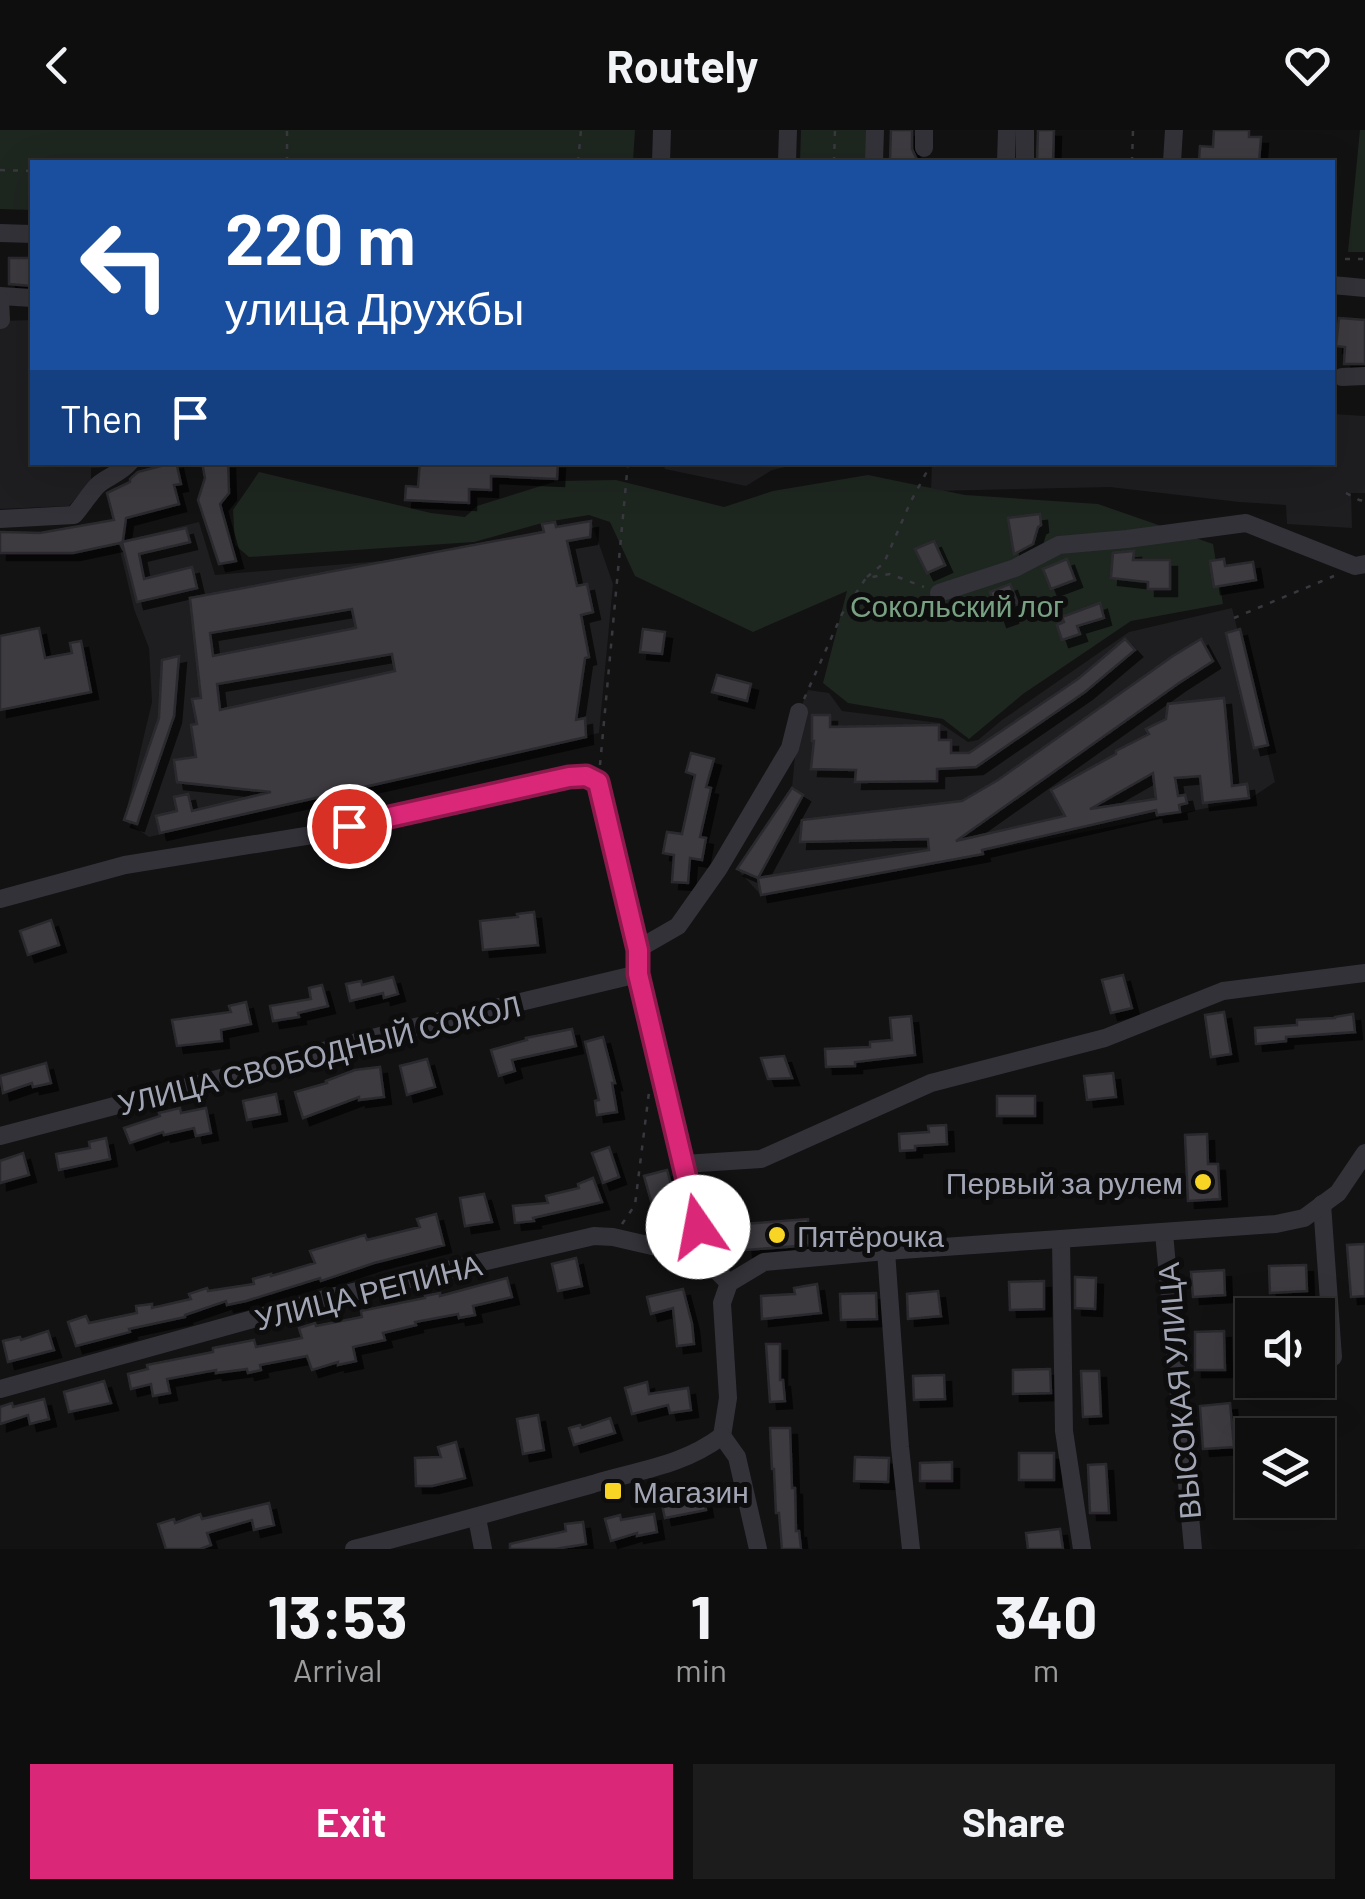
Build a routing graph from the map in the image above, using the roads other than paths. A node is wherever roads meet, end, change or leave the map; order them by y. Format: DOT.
graph roads {
  1 [pos="662,130"];
  2 [pos="788,130"];
  3 [pos="875,130"];
  4 [pos="1007,130"];
  5 [pos="1025,130"];
  6 [pos="1174,130"];
  7 [pos="661,160"];
  8 [pos="787,160"];
  9 [pos="874,160"];
  10 [pos="1006,160"];
  11 [pos="1025,160"];
  12 [pos="1172,160"];
  13 [pos="0,233"];
  14 [pos="30,234"];
  15 [pos="1335,285"];
  16 [pos="1365,288"];
  17 [pos="0,298"];
  18 [pos="30,298"];
  19 [pos="1,320"];
  20 [pos="1365,376"];
  21 [pos="1342,377"];
  22 [pos="128,465"];
  23 [pos="0,519"];
  24 [pos="1360,565"];
  25 [pos="939,592"];
  26 [pos="798,712"];
  27 [pos="0,900"];
  28 [pos="638,950"];
  29 [pos="1365,973"];
  30 [pos="638,974"];
  31 [pos="0,1136"];
  32 [pos="1365,1153"];
  33 [pos="684,1164"];
  34 [pos="1322,1204"];
  35 [pos="1164,1233"];
  36 [pos="1061,1240"];
  37 [pos="886,1251"];
  38 [pos="704,1258"];
  39 [pos="728,1283"];
  40 [pos="1329,1298"];
  41 [pos="0,1389"];
  42 [pos="722,1436"];
  43 [pos="476,1518"];
  44 [pos="354,1549"];
  45 [pos="483,1549"];
  46 [pos="758,1549"];
  47 [pos="911,1549"];
  48 [pos="1082,1549"];
  49 [pos="1192,1549"];
  1 -- 7 [label="street"];
  2 -- 8 [label="street"];
  3 -- 9 [label="street"];
  4 -- 10 [label="street"];
  5 -- 11 [label="street"];
  6 -- 12 [label="street"];
  13 -- 14 [label="street"];
  15 -- 16 [label="street"];
  17 -- 18 [label="street"];
  17 -- 19 [label="street"];
  20 -- 21 [label="street"];
  22 -- 23 [label="street"];
  24 -- 25 [label="street"];
  26 -- 28 [label="street"];
  27 -- 28 [label="street"];
  28 -- 30 [label="street"];
  29 -- 33 [label="street"];
  30 -- 31 [label="street, УЛИЦА СВОБОДНЫЙ СОКОЛ"];
  30 -- 33 [label="street"];
  32 -- 34 [label="street"];
  33 -- 38 [label="street"];
  34 -- 35 [label="street"];
  34 -- 40 [label="street"];
  35 -- 36 [label="street"];
  35 -- 49 [label="street, ВЫСОКАЯ УЛИЦА"];
  36 -- 37 [label="street"];
  36 -- 48 [label="street"];
  37 -- 39 [label="street"];
  37 -- 47 [label="street"];
  38 -- 39 [label="street"];
  38 -- 41 [label="street, УЛИЦА РЕПИНА"];
  39 -- 42 [label="street"];
  42 -- 43 [label="street"];
  42 -- 46 [label="street"];
  43 -- 44 [label="street"];
  43 -- 45 [label="street"];
}
